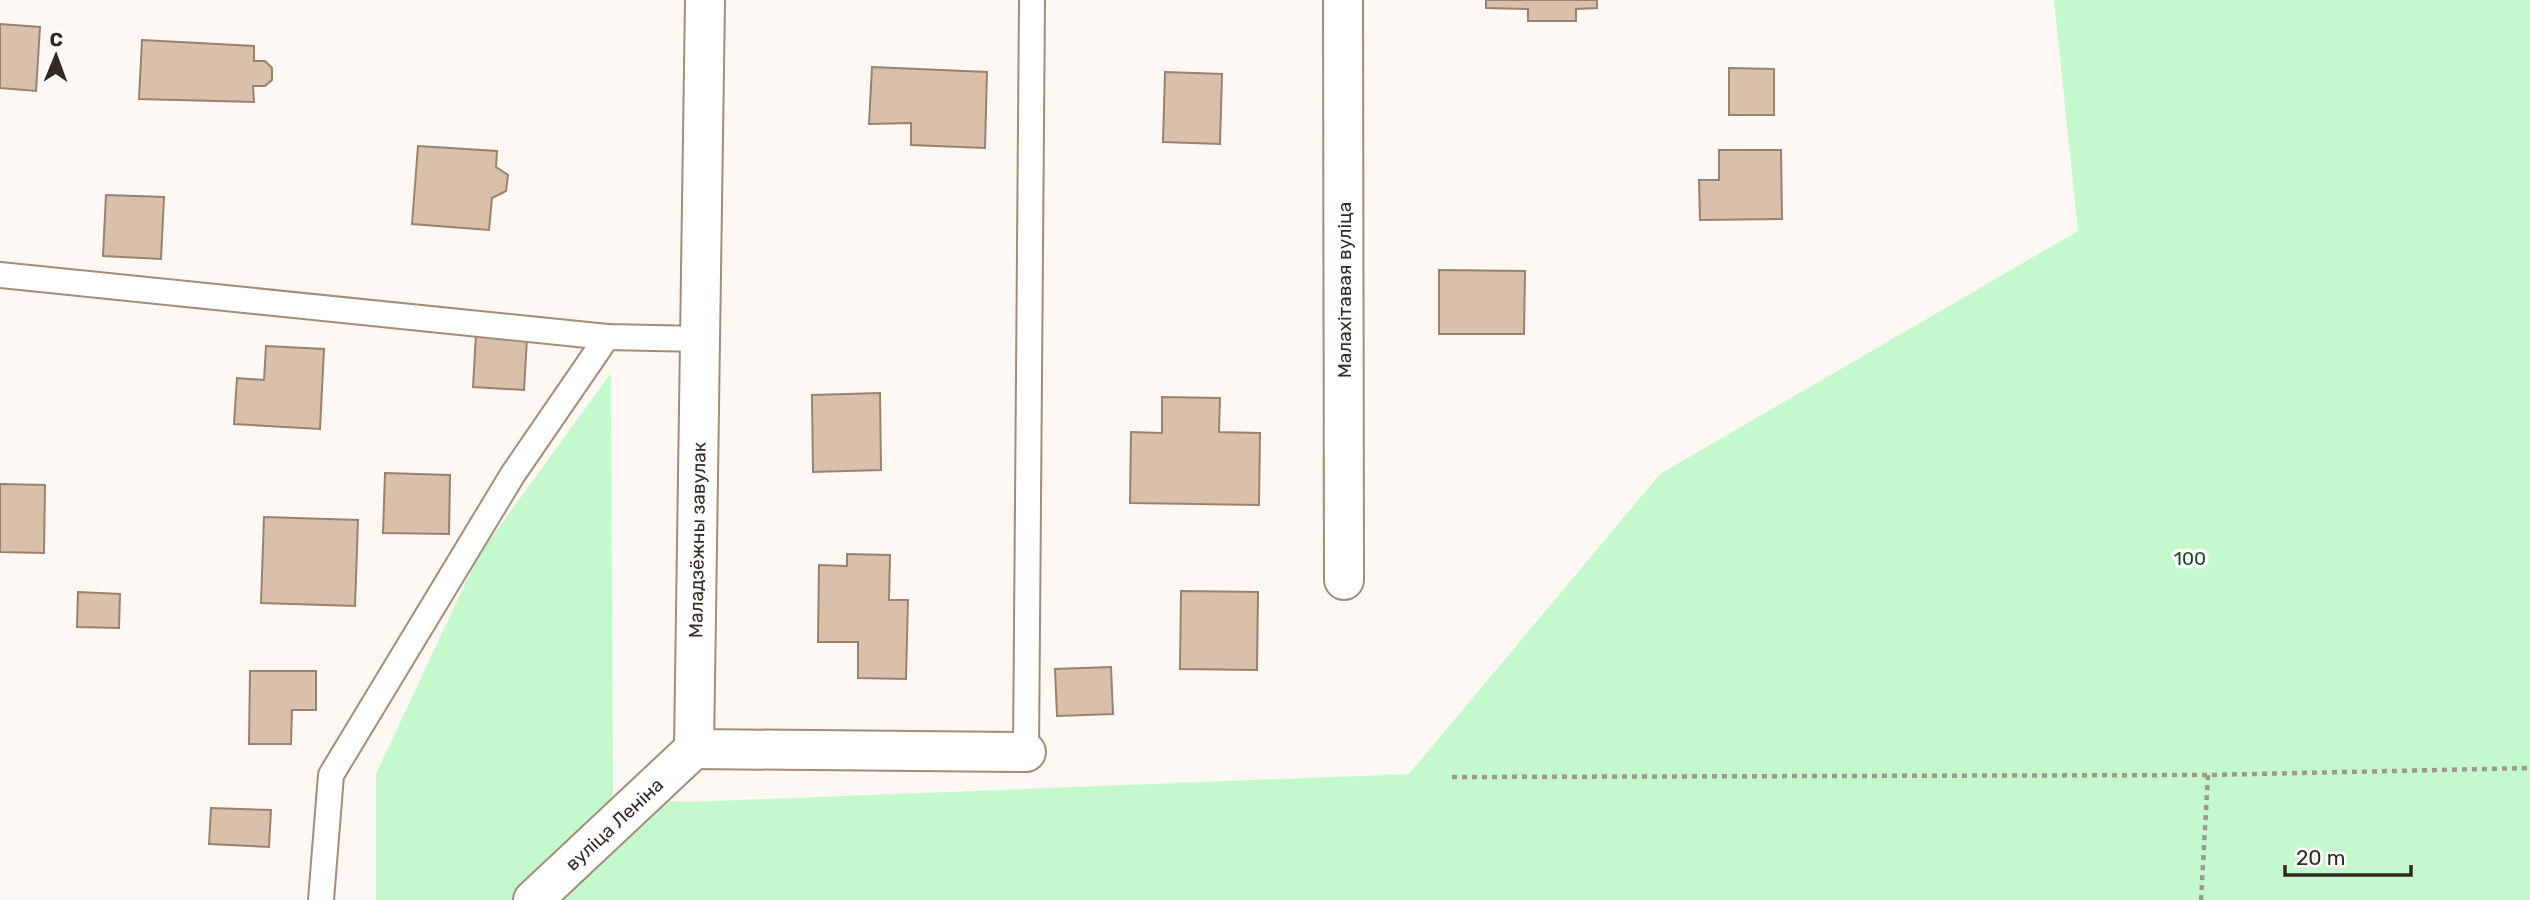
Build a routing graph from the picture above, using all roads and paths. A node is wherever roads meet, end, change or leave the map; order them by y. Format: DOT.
graph roads {
  1 [pos="705,0"];
  2 [pos="1032,0"];
  3 [pos="1343,0"];
  4 [pos="0,275"];
  5 [pos="607,337"];
  6 [pos="700,339"];
  7 [pos="1344,580"];
  8 [pos="694,748"];
  9 [pos="1026,752"];
  10 [pos="2530,768"];
  11 [pos="2208,775"];
  12 [pos="1452,777"];
  13 [pos="321,900"];
  14 [pos="533,900"];
  15 [pos="2201,900"];
  1 -- 6 [label="street, Маладзёжны завулак"];
  2 -- 9 [label="lane"];
  3 -- 7 [label="street, Малахітавая вуліца"];
  4 -- 5 [label="lane"];
  5 -- 6 [label="lane"];
  5 -- 13 [label="lane"];
  6 -- 8 [label="street, Маладзёжны завулак"];
  8 -- 9 [label="street"];
  8 -- 14 [label="street, вуліца Леніна"];
  10 -- 11 [label="path"];
  11 -- 12 [label="path"];
  11 -- 15 [label="path"];
}
